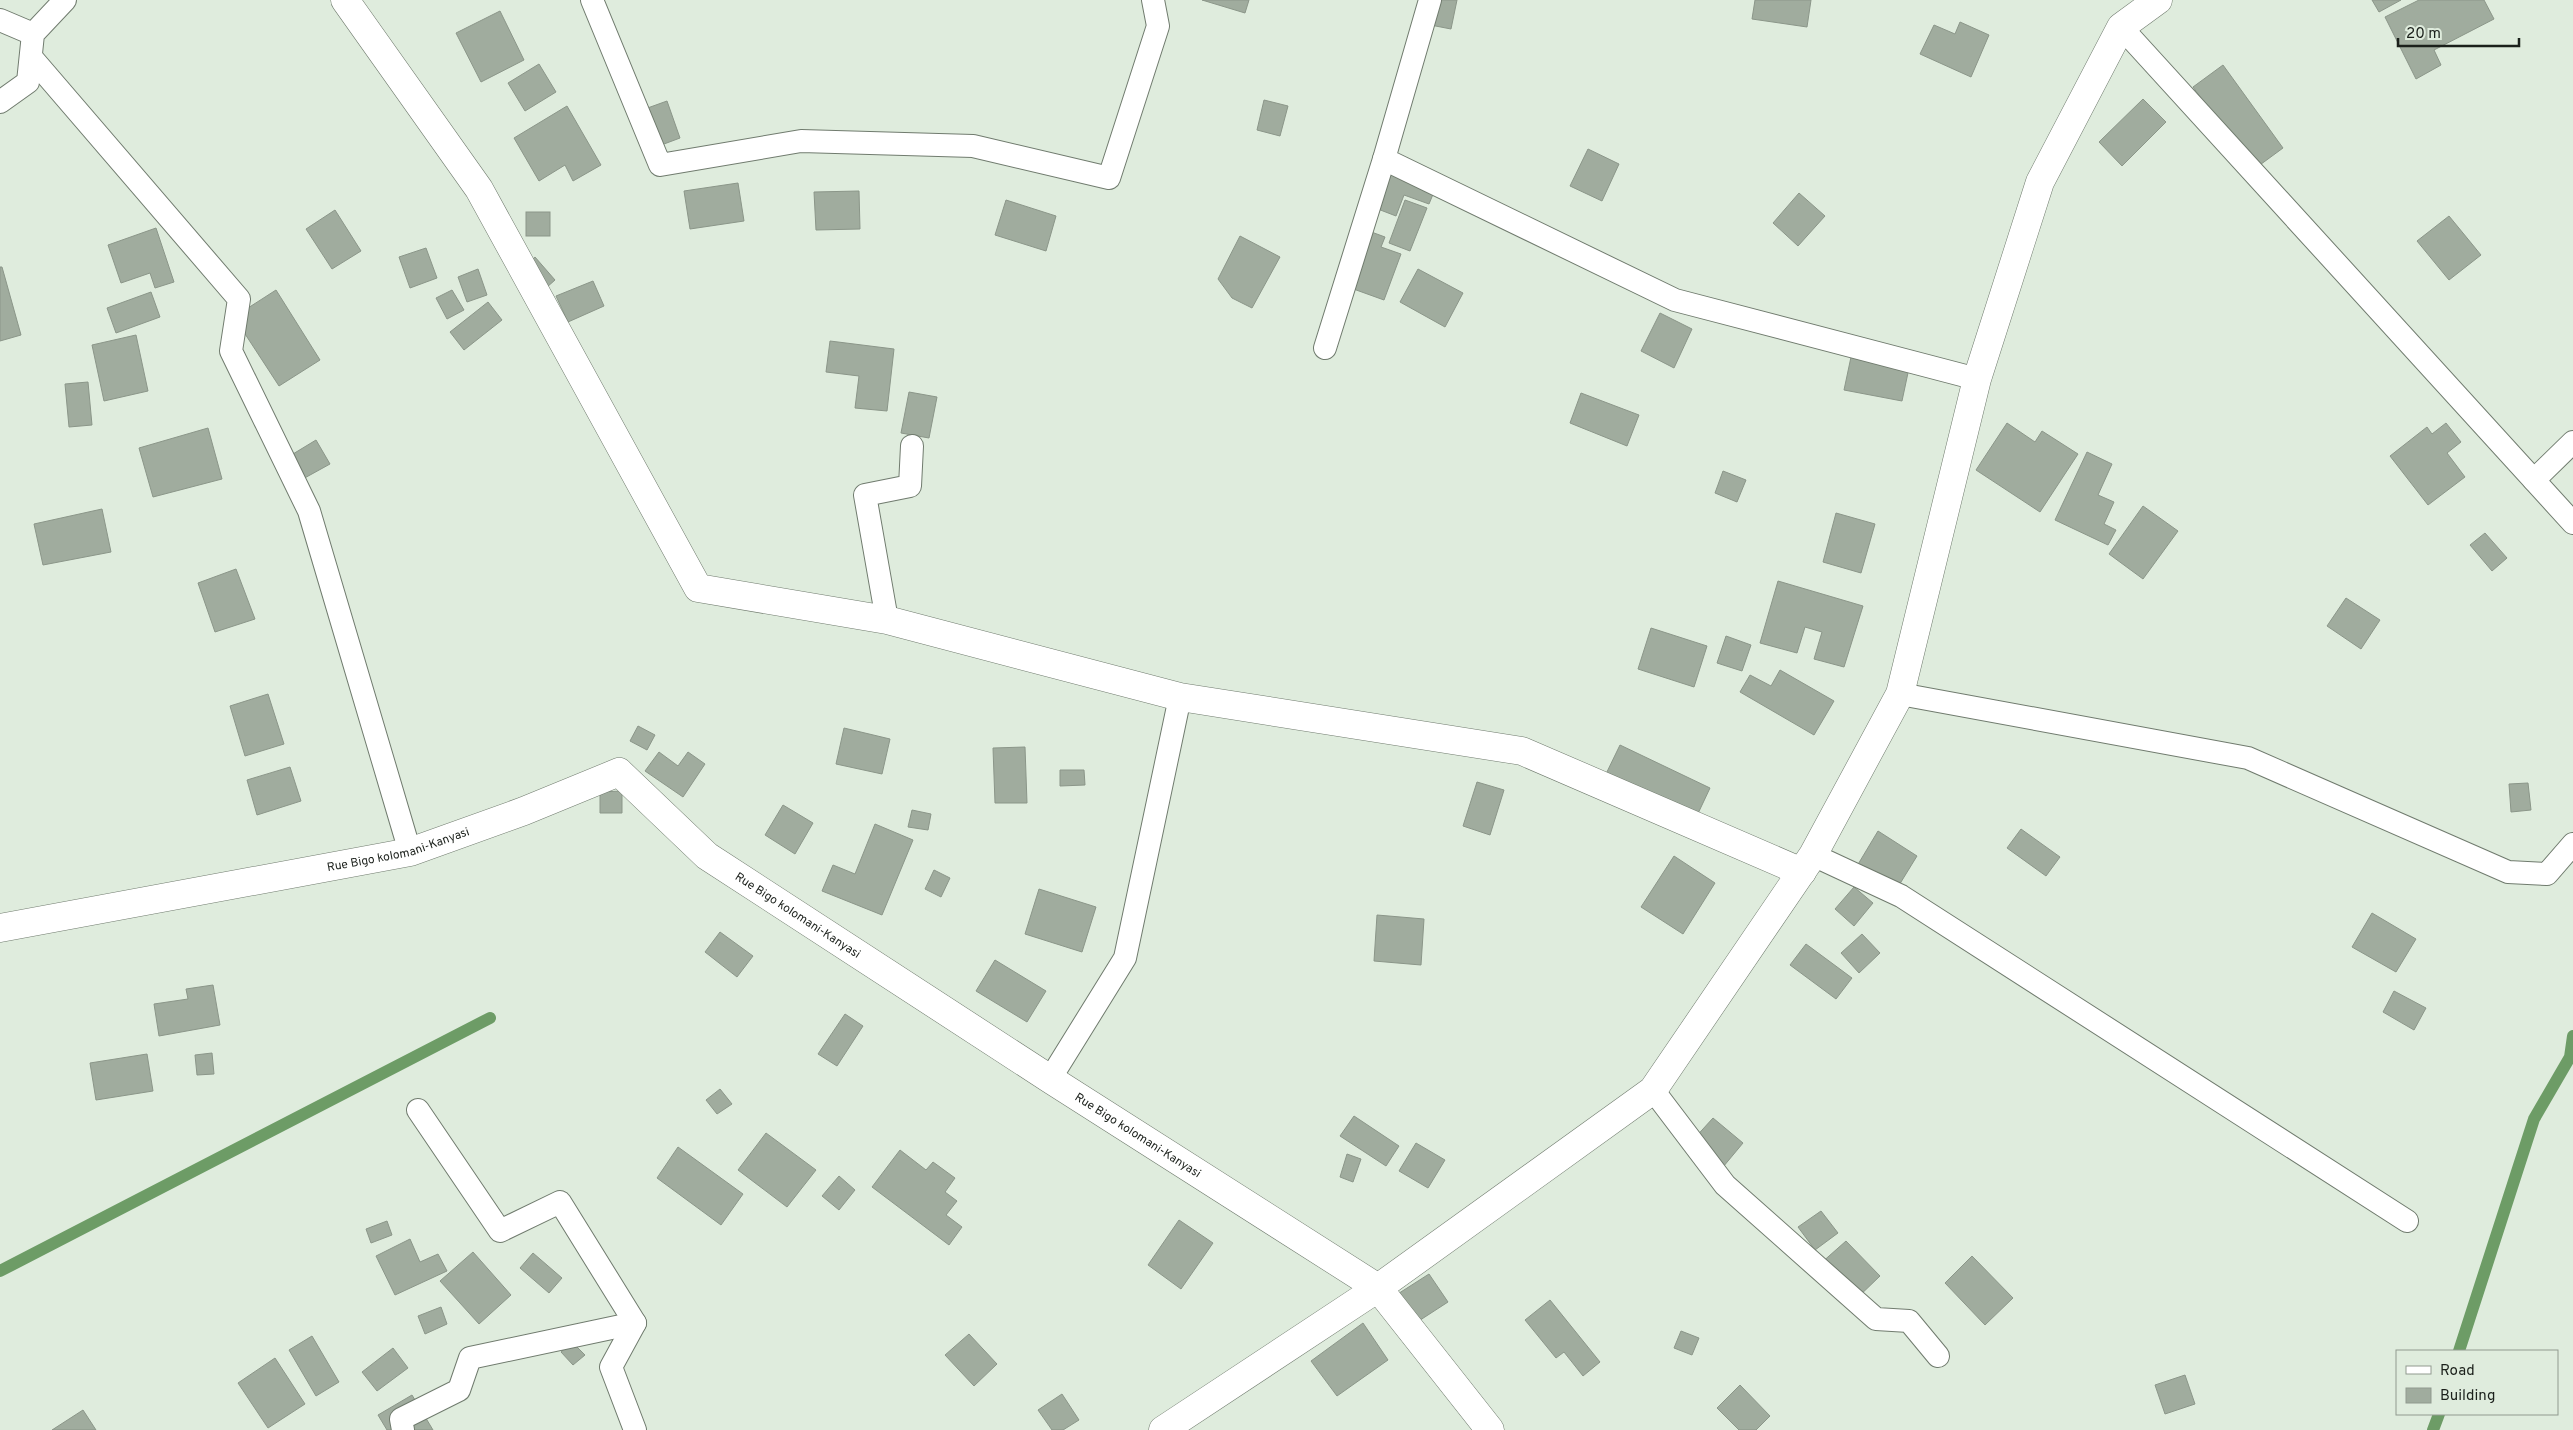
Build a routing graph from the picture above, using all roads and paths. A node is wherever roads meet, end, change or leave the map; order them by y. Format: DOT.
graph roads {
  1 [pos="65,0"];
  2 [pos="345,0"];
  3 [pos="592,0"];
  4 [pos="1153,0"];
  5 [pos="1430,0"];
  6 [pos="2158,0"];
  7 [pos="0,20"];
  8 [pos="2121,28"];
  9 [pos="33,34"];
  10 [pos="31,57"];
  11 [pos="0,102"];
  12 [pos="1384,159"];
  13 [pos="1325,348"];
  14 [pos="1977,379"];
  15 [pos="2573,442"];
  16 [pos="912,446"];
  17 [pos="2534,480"];
  18 [pos="2573,523"];
  19 [pos="886,620"];
  20 [pos="1900,694"];
  21 [pos="1180,697"];
  22 [pos="2573,844"];
  23 [pos="410,852"];
  24 [pos="1807,863"];
  25 [pos="0,928"];
  26 [pos="1050,1080"];
  27 [pos="1653,1090"];
  28 [pos="418,1110"];
  29 [pos="2407,1221"];
  30 [pos="1378,1288"];
  31 [pos="635,1323"];
  32 [pos="1938,1356"];
  33 [pos="403,1430"];
  34 [pos="635,1430"];
  35 [pos="1163,1430"];
  36 [pos="1490,1430"];
  1 -- 9 [label="lane"];
  2 -- 19 [label="street"];
  3 -- 4 [label="lane"];
  5 -- 12 [label="lane"];
  6 -- 8 [label="street"];
  7 -- 9 [label="lane"];
  8 -- 14 [label="street"];
  8 -- 17 [label="lane"];
  9 -- 10 [label="lane"];
  10 -- 11 [label="lane"];
  10 -- 23 [label="lane"];
  12 -- 13 [label="lane"];
  12 -- 14 [label="lane"];
  14 -- 20 [label="street"];
  15 -- 17 [label="lane"];
  16 -- 19 [label="lane"];
  17 -- 18 [label="lane"];
  19 -- 21 [label="street"];
  20 -- 22 [label="lane"];
  20 -- 24 [label="street"];
  21 -- 24 [label="street"];
  21 -- 26 [label="lane"];
  23 -- 25 [label="street, Rue Bigo kolomani-Kanyasi"];
  23 -- 26 [label="street, Rue Bigo kolomani-Kanyasi"];
  24 -- 27 [label="street"];
  24 -- 29 [label="lane"];
  26 -- 30 [label="street, Rue Bigo kolomani-Kanyasi"];
  27 -- 30 [label="street"];
  27 -- 32 [label="lane"];
  28 -- 31 [label="lane"];
  30 -- 35 [label="street"];
  30 -- 36 [label="street, Rue Bigo kolomani-Kanyasi"];
  31 -- 33 [label="lane"];
  31 -- 34 [label="lane"];
}
